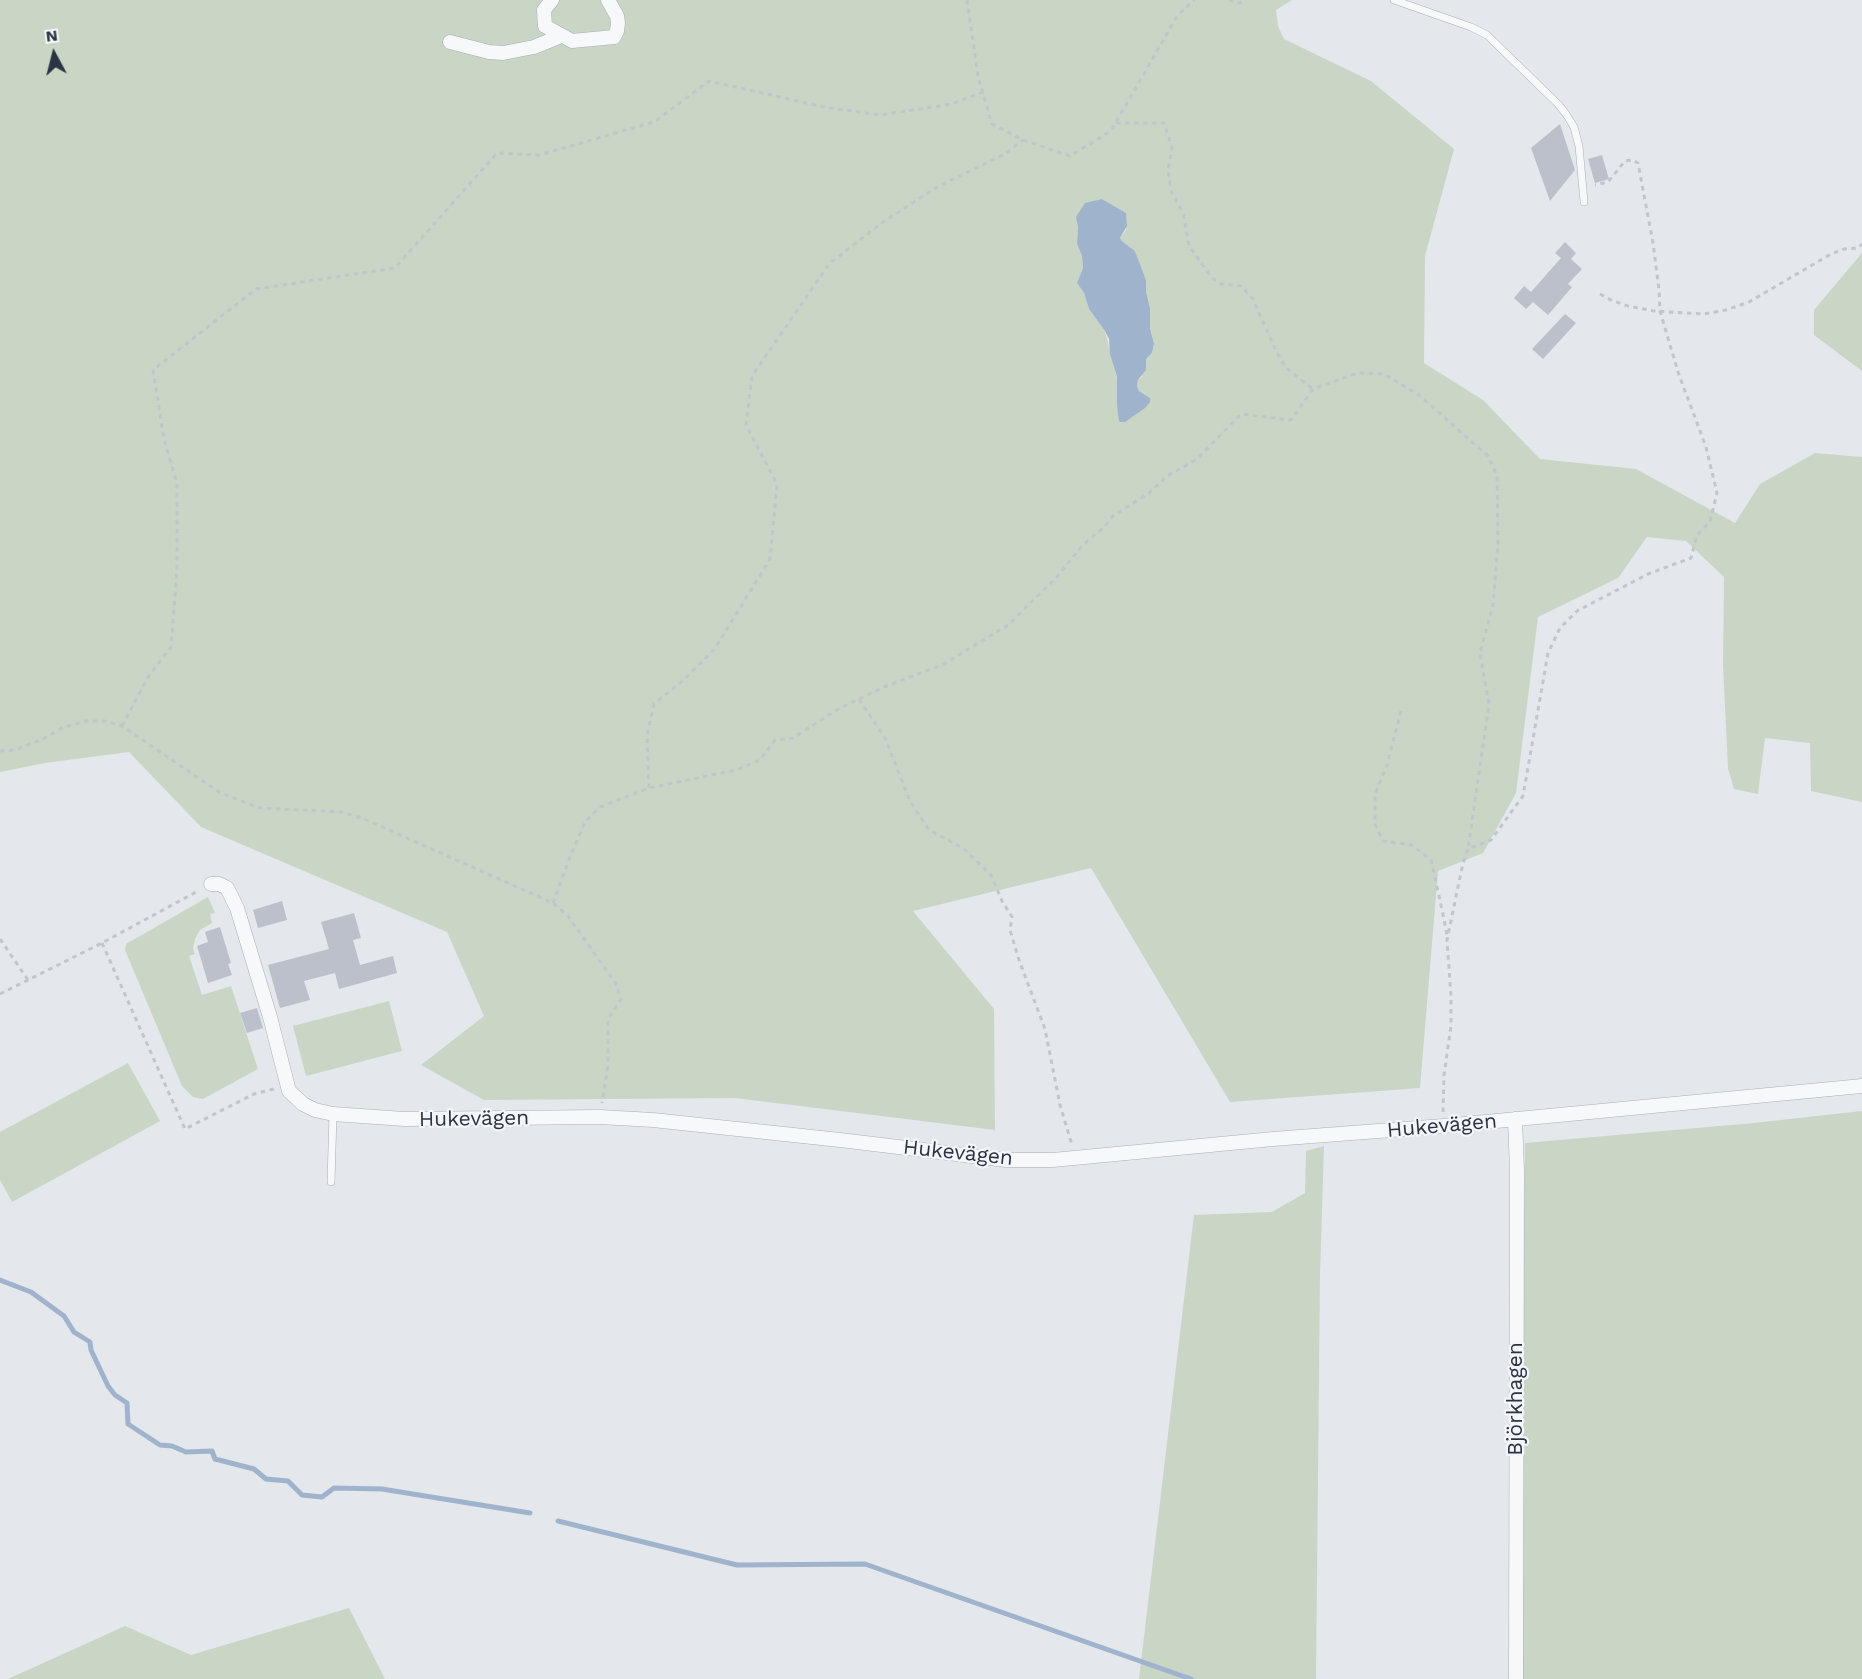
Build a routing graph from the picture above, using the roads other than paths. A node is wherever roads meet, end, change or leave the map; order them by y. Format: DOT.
graph roads {
  1 [pos="608,0"];
  2 [pos="1394,0"];
  3 [pos="548,2"];
  4 [pos="561,36"];
  5 [pos="450,42"];
  6 [pos="1584,202"];
  7 [pos="211,884"];
  8 [pos="1862,1086"];
  9 [pos="333,1114"];
  10 [pos="1515,1119"];
  11 [pos="331,1182"];
  12 [pos="1516,1679"];
  1 -- 4 [label="street"];
  2 -- 6 [label="lane"];
  3 -- 4 [label="street"];
  4 -- 5 [label="street"];
  7 -- 9 [label="street, Hukevägen"];
  8 -- 10 [label="street, Hukevägen"];
  9 -- 10 [label="street, Hukevägen"];
  9 -- 11 [label="lane"];
  10 -- 12 [label="street, Björkhagen"];
}
